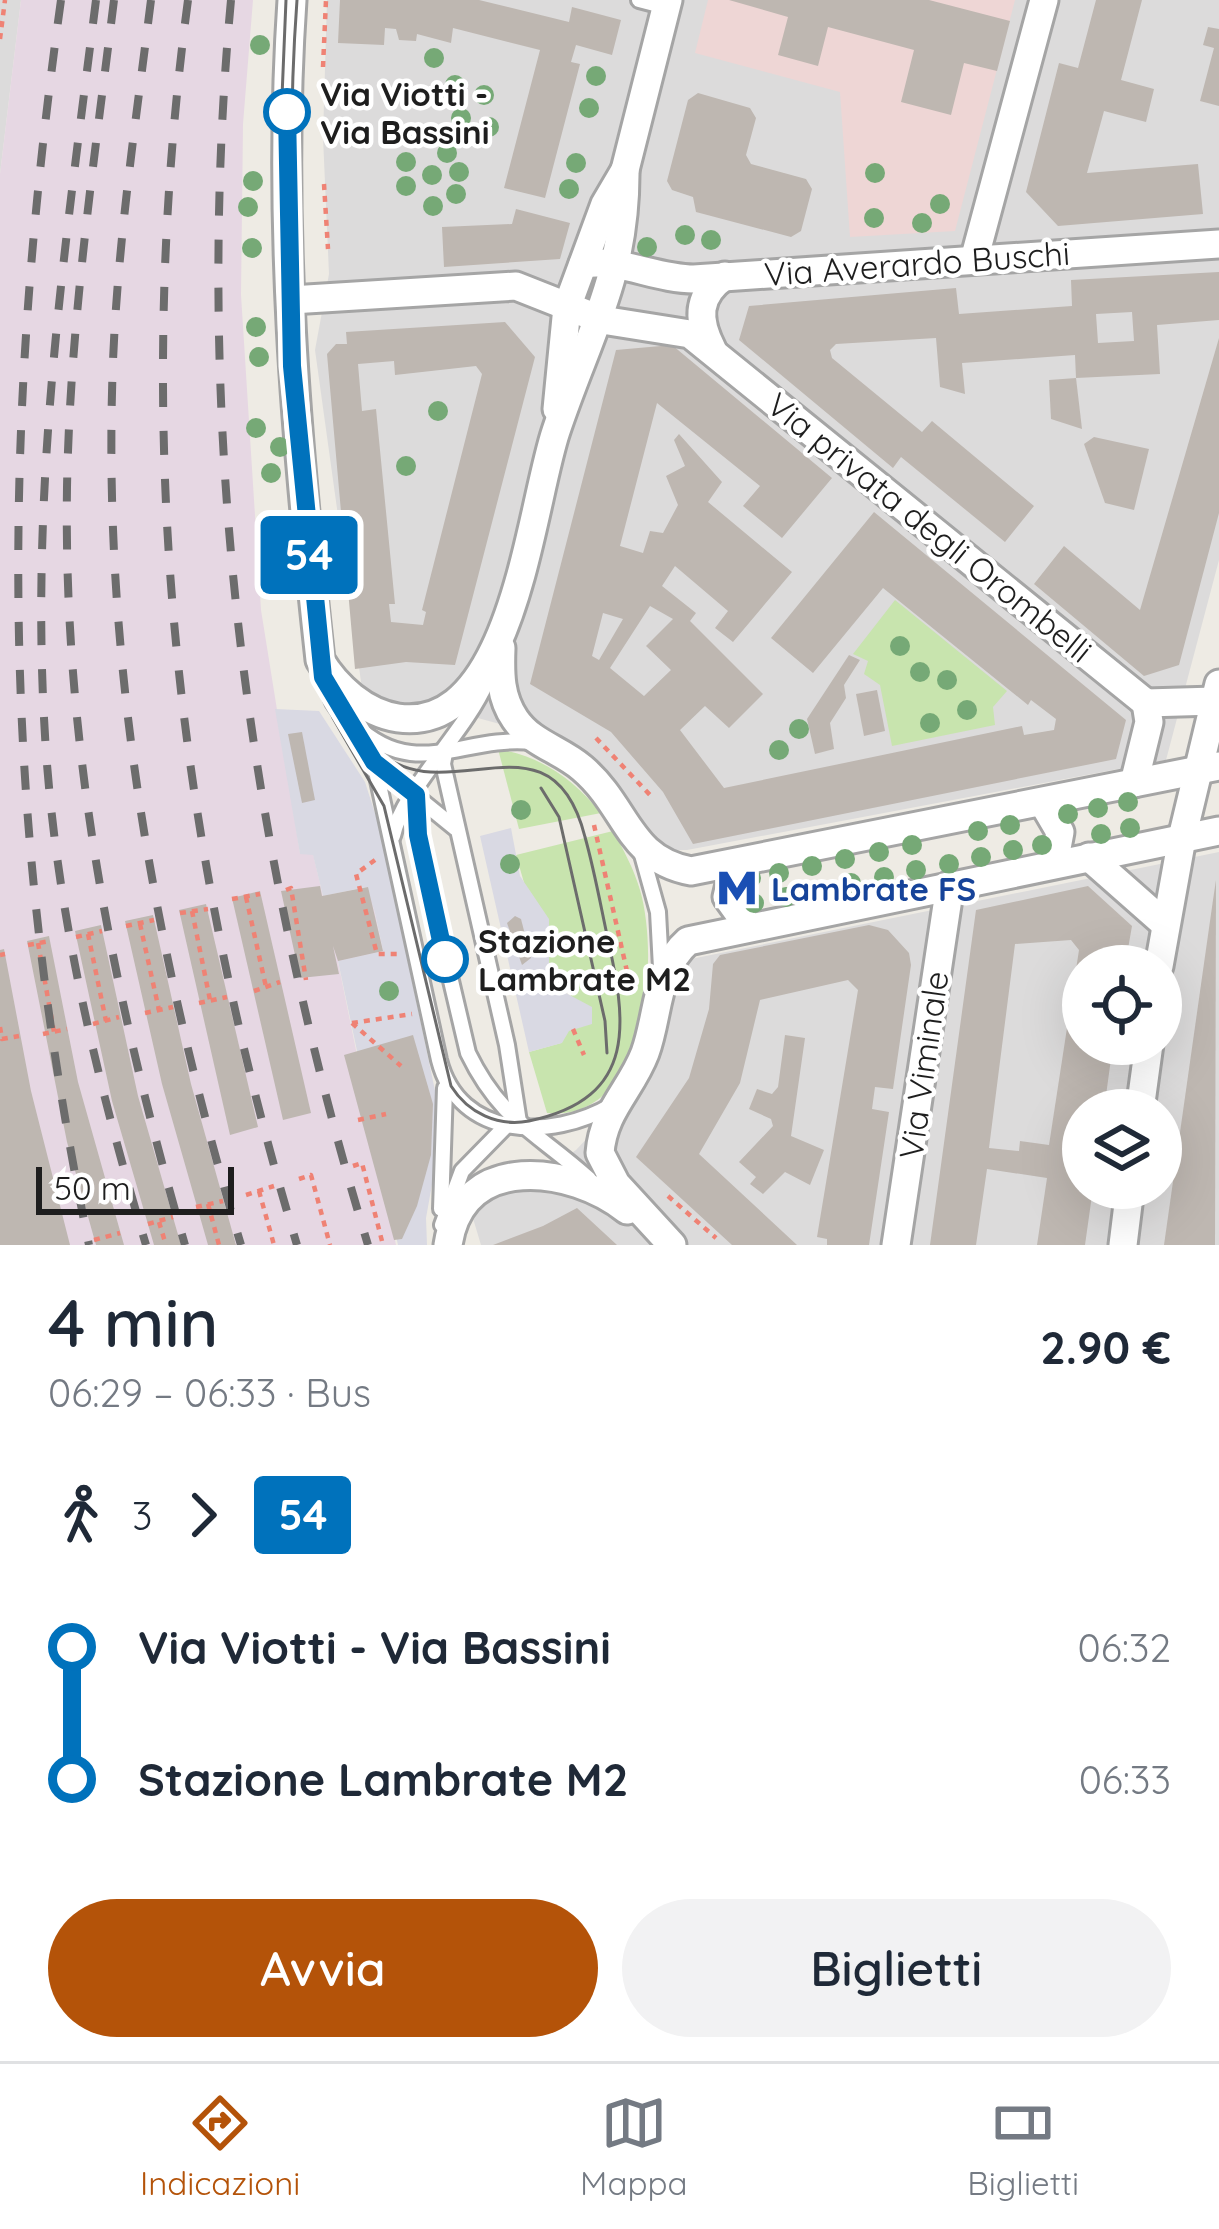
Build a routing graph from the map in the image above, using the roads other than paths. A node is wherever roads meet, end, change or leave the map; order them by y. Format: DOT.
graph roads {
  1 [pos="292,0"];
  2 [pos="1044,0"];
  3 [pos="658,2"];
  4 [pos="625,170"];
  5 [pos="1219,244"];
  6 [pos="974,260"];
  7 [pos="583,264"];
  8 [pos="617,266"];
  9 [pos="725,276"];
  10 [pos="291,300"];
  11 [pos="567,307"];
  12 [pos="602,320"];
  13 [pos="713,350"];
  14 [pos="556,431"];
  15 [pos="498,644"];
  16 [pos="320,660"];
  17 [pos="1217,692"];
  18 [pos="1146,704"];
  19 [pos="338,710"];
  20 [pos="537,743"];
  21 [pos="445,753"];
  22 [pos="374,762"];
  23 [pos="1208,768"];
  24 [pos="1134,783"];
  25 [pos="416,795"];
  26 [pos="1043,803"];
  27 [pos="1219,831"];
  28 [pos="458,832"];
  29 [pos="1182,838"];
  30 [pos="393,847"];
  31 [pos="641,851"];
  32 [pos="1089,856"];
  33 [pos="735,863"];
  34 [pos="1054,864"];
  35 [pos="950,885"];
  36 [pos="747,925"];
  37 [pos="1165,925"];
  38 [pos="1162,945"];
  39 [pos="661,985"];
  40 [pos="442,1071"];
  41 [pos="612,1106"];
  42 [pos="512,1126"];
  43 [pos="602,1190"];
  44 [pos="1127,1209"];
  45 [pos="445,1238"];
  46 [pos="671,1245"];
  47 [pos="896,1245"];
  48 [pos="1123,1245"];
  1 -- 10 [label="street"];
  2 -- 6 [label="street"];
  3 -- 4 [label="street"];
  4 -- 7 [label="street"];
  4 -- 8 [label="street"];
  5 -- 6 [label="street, Via Averardo Buschi"];
  6 -- 9 [label="street, Via Averardo Buschi"];
  7 -- 8 [label="street, Via Averardo Buschi"];
  7 -- 11 [label="street"];
  8 -- 9 [label="street, Via Averardo Buschi"];
  8 -- 12 [label="street"];
  9 -- 13 [label="street"];
  10 -- 11 [label="street"];
  10 -- 16 [label="street"];
  11 -- 12 [label="street, Via privata degli Orombelli"];
  11 -- 14 [label="street"];
  12 -- 13 [label="street, Via privata degli Orombelli"];
  12 -- 14 [label="street"];
  13 -- 18 [label="street, Via privata degli Orombelli"];
  14 -- 15 [label="street"];
  15 -- 16 [label="street"];
  15 -- 20 [label="street"];
  15 -- 21 [label="lane"];
  16 -- 19 [label="lane"];
  17 -- 18 [label="street"];
  17 -- 23 [label="street"];
  18 -- 24 [label="street"];
  19 -- 21 [label="lane"];
  19 -- 22 [label="lane"];
  20 -- 21 [label="lane"];
  20 -- 31 [label="street"];
  21 -- 25 [label="lane"];
  21 -- 28 [label="lane"];
  22 -- 25 [label="lane"];
  22 -- 30 [label="lane"];
  23 -- 24 [label="street"];
  23 -- 29 [label="street"];
  24 -- 26 [label="street"];
  25 -- 28 [label="lane"];
  25 -- 30 [label="lane"];
  25 -- 42 [label="lane"];
  26 -- 33 [label="street"];
  26 -- 34 [label="street"];
  27 -- 29 [label="street"];
  28 -- 42 [label="lane"];
  29 -- 32 [label="street"];
  29 -- 37 [label="street"];
  30 -- 40 [label="lane"];
  31 -- 33 [label="street"];
  31 -- 39 [label="lane"];
  32 -- 34 [label="street"];
  32 -- 37 [label="street"];
  33 -- 36 [label="street"];
  34 -- 35 [label="street"];
  35 -- 36 [label="street"];
  35 -- 47 [label="street, Via Viminale"];
  36 -- 39 [label="street"];
  37 -- 38 [label="street"];
  39 -- 41 [label="street"];
  40 -- 42 [label="lane"];
  40 -- 45 [label="lane"];
  41 -- 42 [label="lane"];
  41 -- 46 [label="street"];
  42 -- 43 [label="lane"];
  42 -- 45 [label="lane"];
  43 -- 45 [label="street"];
  43 -- 46 [label="street"];
  44 -- 48 [label="street"];
}
